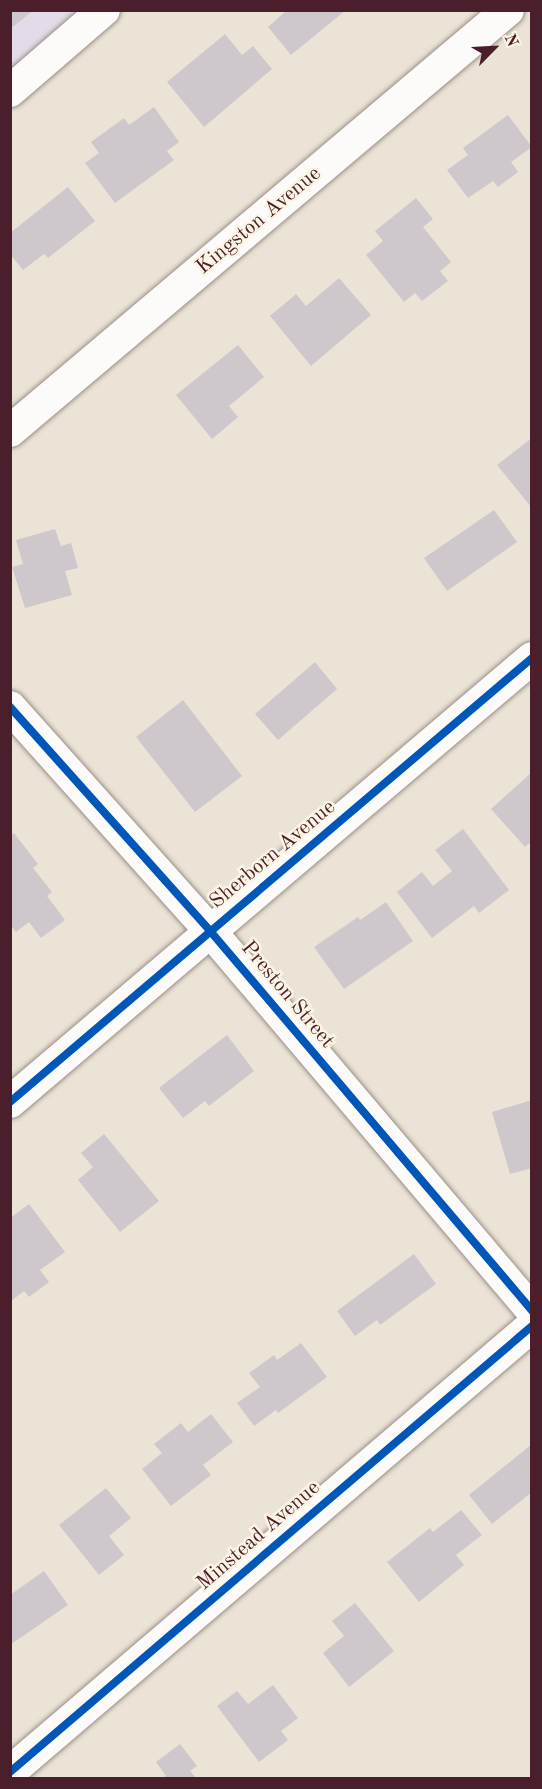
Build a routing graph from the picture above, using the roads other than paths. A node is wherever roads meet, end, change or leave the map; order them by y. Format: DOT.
graph roads {
  1 [pos="104,10"];
  2 [pos="508,10"];
  3 [pos="10,91"];
  4 [pos="10,431"];
  5 [pos="531,658"];
  6 [pos="10,707"];
  7 [pos="211,932"];
  8 [pos="10,1102"];
  9 [pos="531,1311"];
  10 [pos="531,1326"];
  11 [pos="10,1772"];
  1 -- 3 [label="street"];
  2 -- 4 [label="street, Kingston Avenue"];
  5 -- 7 [label="street, Sherborn Avenue"];
  6 -- 7 [label="street, Preston Street"];
  7 -- 8 [label="street, Sherborn Avenue"];
  7 -- 9 [label="street, Preston Street"];
  10 -- 11 [label="street, Minstead Avenue"];
}
